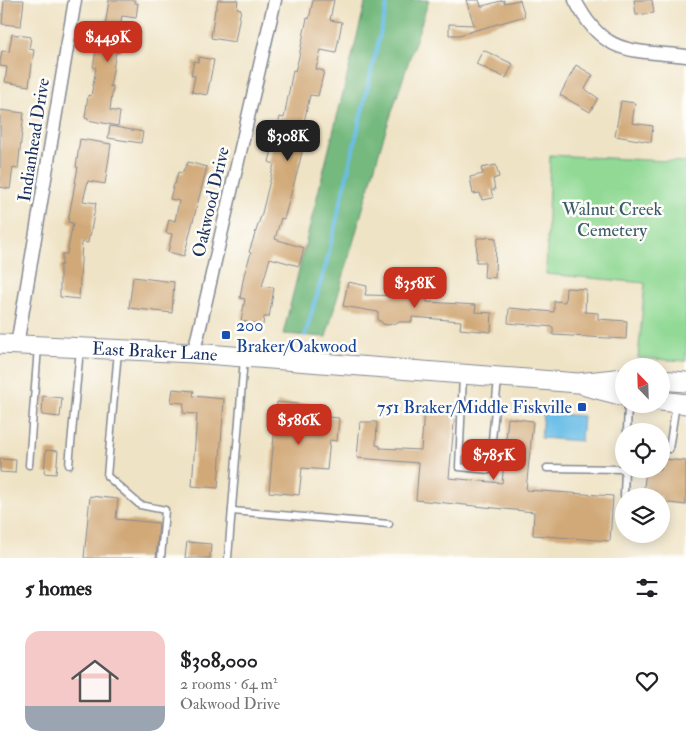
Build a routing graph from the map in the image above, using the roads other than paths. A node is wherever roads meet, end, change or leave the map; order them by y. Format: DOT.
graph roads {
  1 [pos="75,0"];
  2 [pos="275,0"];
  3 [pos="575,0"];
  4 [pos="686,56"];
  5 [pos="9,345"];
  6 [pos="38,346"];
  7 [pos="81,348"];
  8 [pos="118,350"];
  9 [pos="193,353"];
  10 [pos="245,357"];
  11 [pos="463,375"];
  12 [pos="498,378"];
  13 [pos="615,379"];
  14 [pos="670,381"];
  15 [pos="686,382"];
  16 [pos="578,383"];
  17 [pos="615,393"];
  18 [pos="675,403"];
  19 [pos="670,441"];
  20 [pos="69,464"];
  21 [pos="29,465"];
  22 [pos="547,468"];
  23 [pos="615,469"];
  24 [pos="232,511"];
  25 [pos="389,524"];
  26 [pos="161,558"];
  27 [pos="228,558"];
  1 -- 5 [label="street, Indianhead Drive"];
  2 -- 9 [label="street, Oakwood Drive"];
  3 -- 4 [label="street"];
  5 -- 6 [label="main road, East Braker Lane"];
  6 -- 7 [label="main road, East Braker Lane"];
  6 -- 21 [label="lane"];
  7 -- 8 [label="main road, East Braker Lane"];
  7 -- 20 [label="lane"];
  8 -- 9 [label="main road, East Braker Lane"];
  8 -- 26 [label="lane"];
  9 -- 10 [label="main road, East Braker Lane"];
  10 -- 11 [label="main road, East Braker Lane"];
  10 -- 24 [label="lane"];
  11 -- 12 [label="main road, East Braker Lane"];
  11 -- 12 [label="lane"];
  12 -- 16 [label="main road, East Braker Lane"];
  13 -- 16 [label="main road, East Braker Lane"];
  14 -- 15 [label="main road"];
  16 -- 17 [label="main road, East Braker Lane"];
  18 -- 19 [label="lane"];
  22 -- 23 [label="lane"];
  24 -- 25 [label="lane"];
  24 -- 27 [label="lane"];
}
